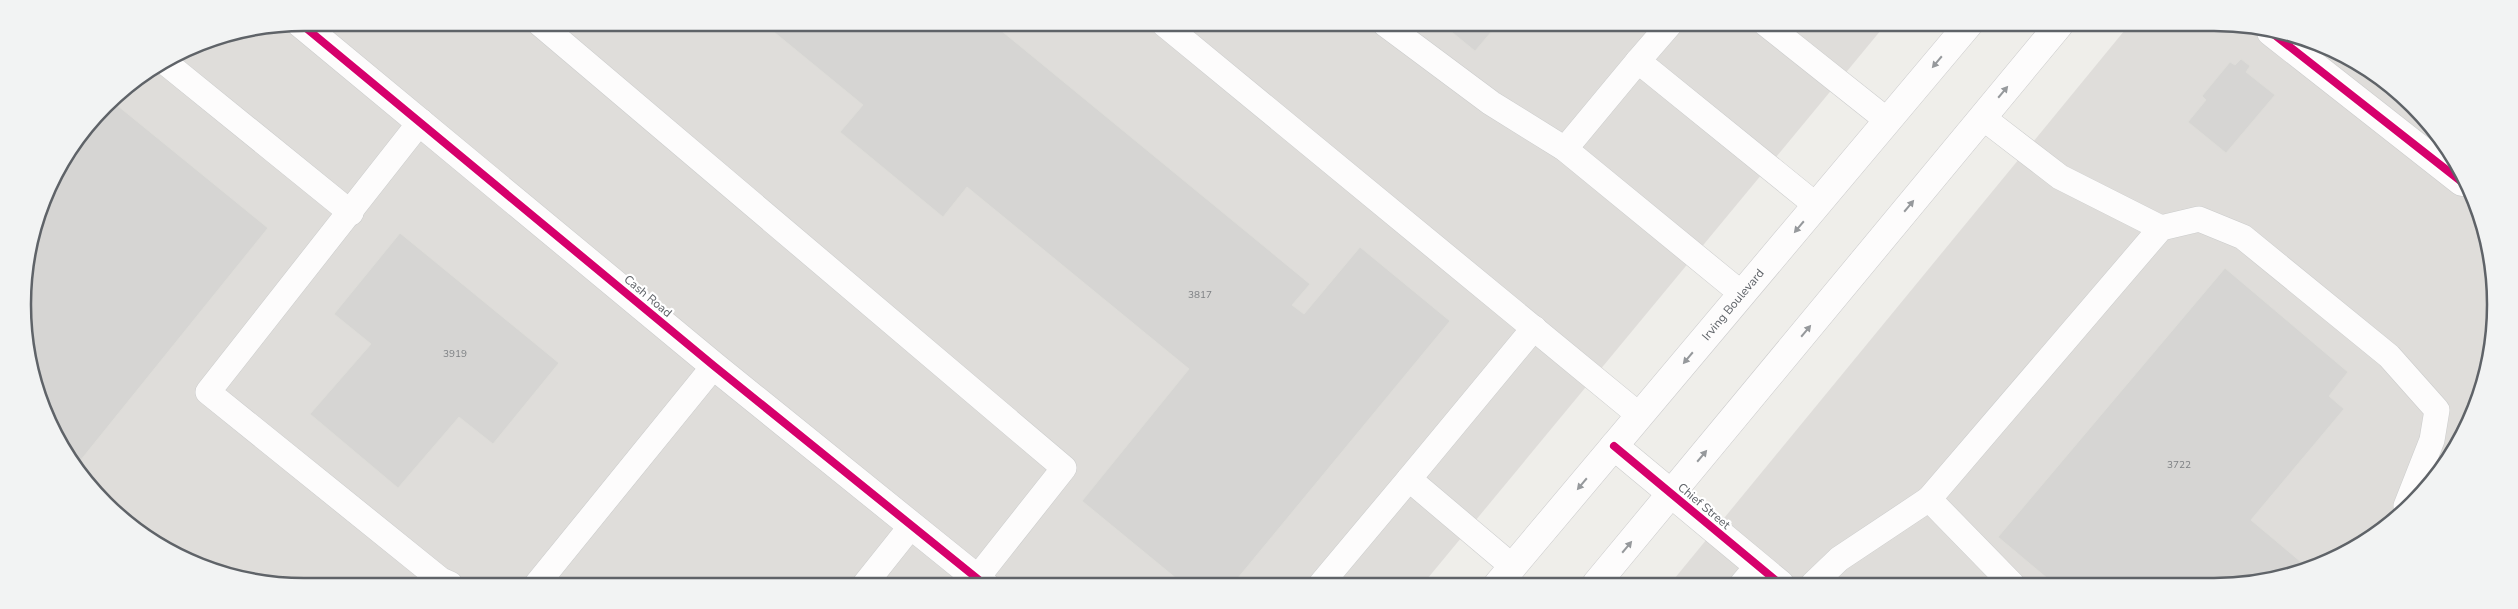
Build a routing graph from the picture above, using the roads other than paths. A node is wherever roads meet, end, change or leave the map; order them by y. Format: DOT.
graph roads {
  1 [pos="309,31"];
  2 [pos="548,31"];
  3 [pos="1173,31"];
  4 [pos="1394,31"];
  5 [pos="1664,31"];
  6 [pos="1775,31"];
  7 [pos="1963,31"];
  8 [pos="2054,31"];
  9 [pos="2282,40"];
  10 [pos="1638,61"];
  11 [pos="170,67"];
  12 [pos="1982,117"];
  13 [pos="1888,120"];
  14 [pos="420,122"];
  15 [pos="1565,149"];
  16 [pos="2455,176"];
  17 [pos="1817,206"];
  18 [pos="351,213"];
  19 [pos="2161,228"];
  20 [pos="1742,294"];
  21 [pos="1534,328"];
  22 [pos="714,366"];
  23 [pos="1639,416"];
  24 [pos="1614,446"];
  25 [pos="1409,479"];
  26 [pos="1671,494"];
  27 [pos="2411,494"];
  28 [pos="1929,499"];
  29 [pos="912,525"];
  30 [pos="1505,575"];
  31 [pos="1750,575"];
  32 [pos="439,578"];
  33 [pos="542,578"];
  34 [pos="870,578"];
  35 [pos="976,578"];
  36 [pos="982,578"];
  37 [pos="1327,578"];
  38 [pos="1601,578"];
  39 [pos="1819,578"];
  40 [pos="2006,578"];
  1 -- 14 [label="main road, Cash Road"];
  2 -- 36 [label="lane"];
  3 -- 21 [label="lane"];
  4 -- 15 [label="lane"];
  5 -- 10 [label="lane"];
  6 -- 13 [label="lane"];
  7 -- 13 [label="main road, Irving Boulevard, one-way"];
  12 -- 8 [label="main road, one-way"];
  9 -- 16 [label="main road"];
  10 -- 15 [label="lane"];
  10 -- 17 [label="lane"];
  11 -- 18 [label="lane"];
  12 -- 19 [label="lane"];
  26 -- 12 [label="main road, one-way"];
  13 -- 17 [label="main road, Irving Boulevard"];
  14 -- 18 [label="lane"];
  14 -- 22 [label="main road, Cash Road"];
  15 -- 20 [label="lane"];
  17 -- 20 [label="main road, Irving Boulevard, one-way"];
  18 -- 32 [label="lane"];
  19 -- 27 [label="lane"];
  19 -- 28 [label="lane"];
  20 -- 23 [label="main road, Irving Boulevard, one-way"];
  21 -- 23 [label="lane"];
  21 -- 25 [label="lane"];
  22 -- 29 [label="main road, Cash Road"];
  22 -- 33 [label="lane"];
  23 -- 24 [label="main road, Irving Boulevard"];
  24 -- 26 [label="main road, Chief Street"];
  24 -- 30 [label="main road, Irving Boulevard, one-way"];
  25 -- 30 [label="lane"];
  25 -- 37 [label="lane"];
  26 -- 31 [label="main road, Chief Street"];
  38 -- 26 [label="main road, one-way"];
  28 -- 39 [label="lane"];
  28 -- 40 [label="lane"];
  29 -- 34 [label="lane"];
  29 -- 35 [label="main road, Cash Road"];
}
